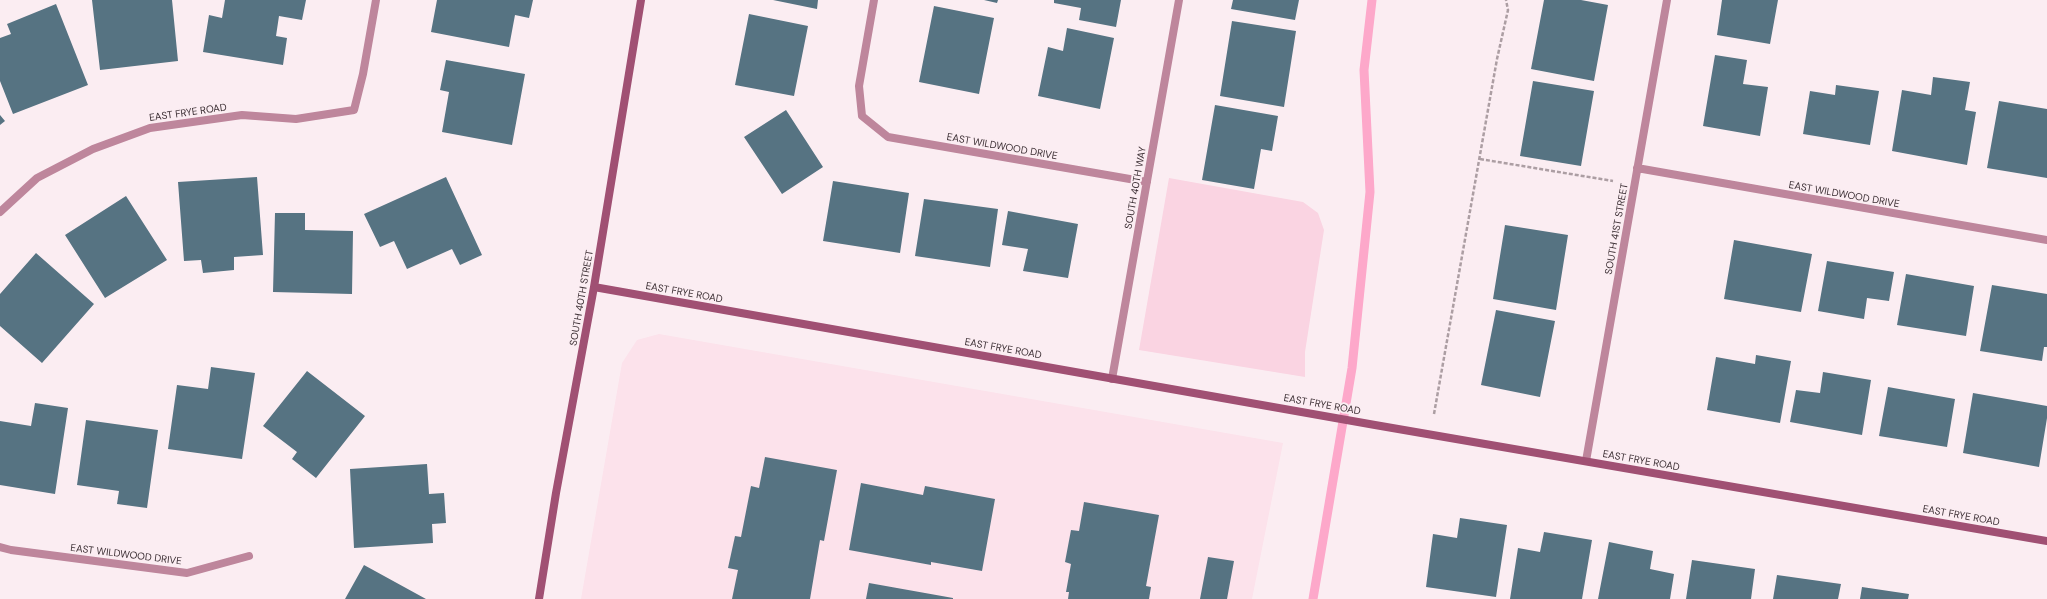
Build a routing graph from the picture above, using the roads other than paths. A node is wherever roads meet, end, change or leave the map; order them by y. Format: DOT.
graph roads {
  1 [pos="376,0"];
  2 [pos="641,0"];
  3 [pos="874,0"];
  4 [pos="1179,0"];
  5 [pos="1667,0"];
  6 [pos="1637,168"];
  7 [pos="1147,182"];
  8 [pos="0,212"];
  9 [pos="2047,240"];
  10 [pos="594,287"];
  11 [pos="1112,379"];
  12 [pos="1586,461"];
  13 [pos="2047,540"];
  14 [pos="0,547"];
  15 [pos="249,556"];
  16 [pos="539,599"];
  1 -- 8 [label="street, EAST FRYE ROAD"];
  2 -- 10 [label="street, SOUTH 40TH STREET"];
  3 -- 7 [label="street, EAST WILDWOOD DRIVE"];
  4 -- 7 [label="street, SOUTH 40TH WAY"];
  5 -- 6 [label="street, SOUTH 41ST STREET"];
  6 -- 9 [label="street, EAST WILDWOOD DRIVE"];
  6 -- 12 [label="street, SOUTH 41ST STREET"];
  7 -- 11 [label="street, SOUTH 40TH WAY"];
  10 -- 11 [label="street, EAST FRYE ROAD"];
  10 -- 16 [label="street, SOUTH 40TH STREET"];
  11 -- 12 [label="street, EAST FRYE ROAD"];
  12 -- 13 [label="street, EAST FRYE ROAD"];
  14 -- 15 [label="street, EAST WILDWOOD DRIVE"];
}
